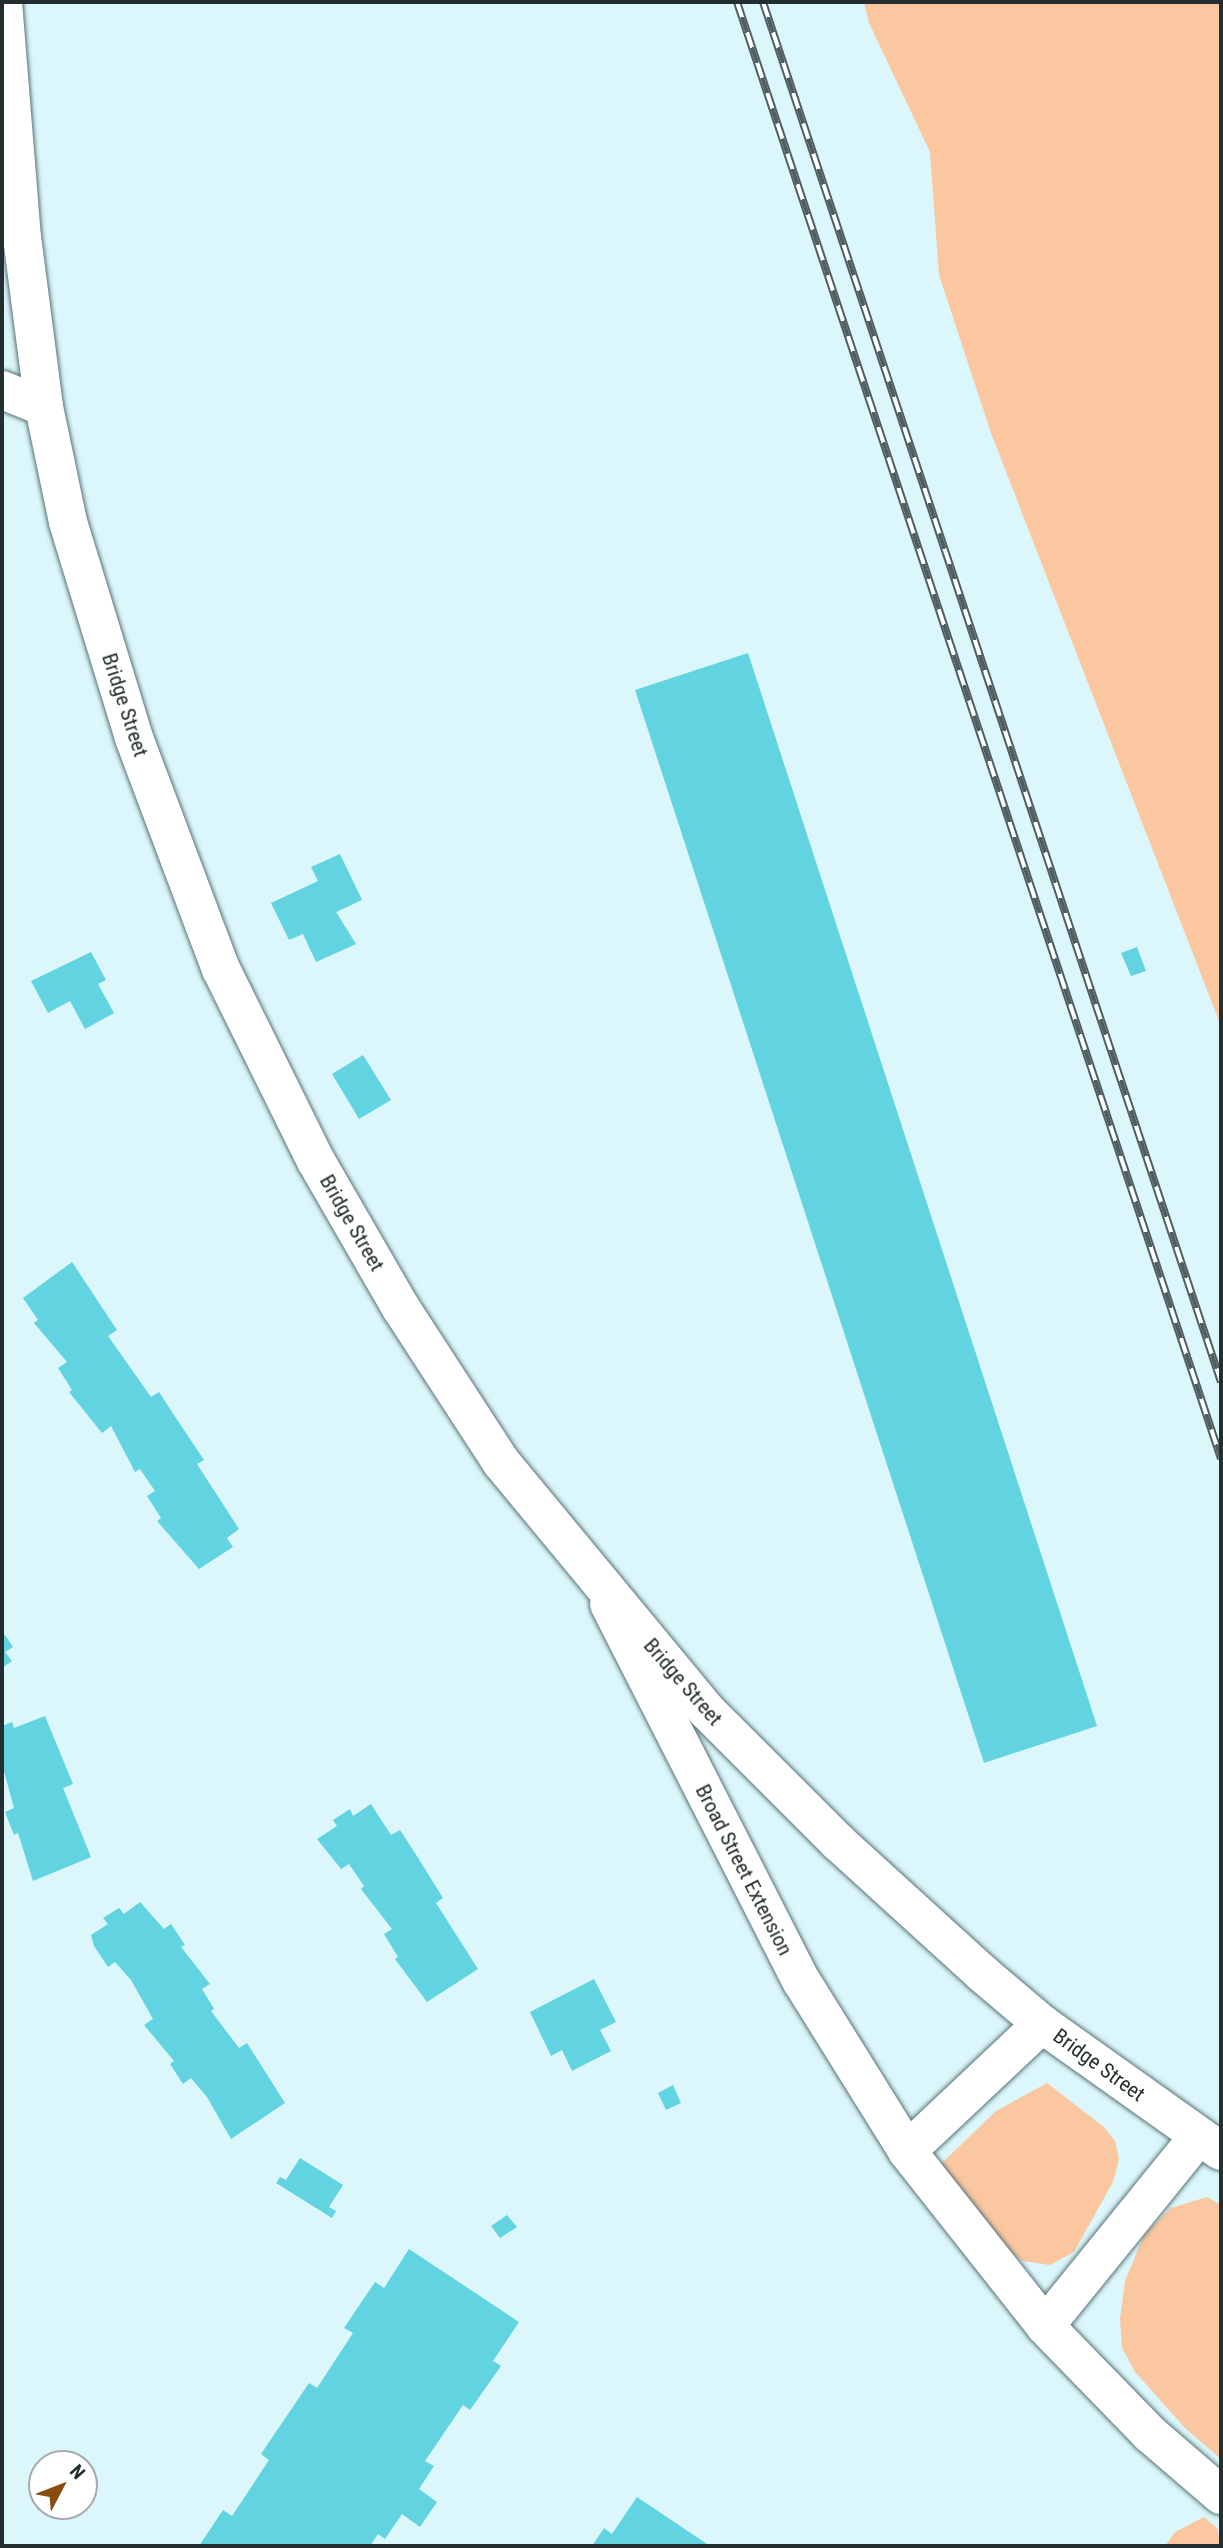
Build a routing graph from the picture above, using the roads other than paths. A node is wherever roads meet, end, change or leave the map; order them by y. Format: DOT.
graph roads {
  1 [pos="3,2"];
  2 [pos="2,390"];
  3 [pos="44,407"];
  4 [pos="597,1580"];
  5 [pos="1042,2024"];
  6 [pos="1209,2144"];
  7 [pos="907,2151"];
  8 [pos="1045,2326"];
  9 [pos="1221,2495"];
  1 -- 3 [label="main road, Bridge Street"];
  2 -- 3 [label="main road"];
  3 -- 4 [label="main road, Bridge Street"];
  4 -- 5 [label="main road, Bridge Street"];
  4 -- 7 [label="main road, Broad Street Extension"];
  5 -- 6 [label="main road, Bridge Street"];
  5 -- 7 [label="main road"];
  6 -- 8 [label="main road"];
  7 -- 8 [label="main road, Broad Street Extension"];
  8 -- 9 [label="main road, Broad Street Extension"];
}
